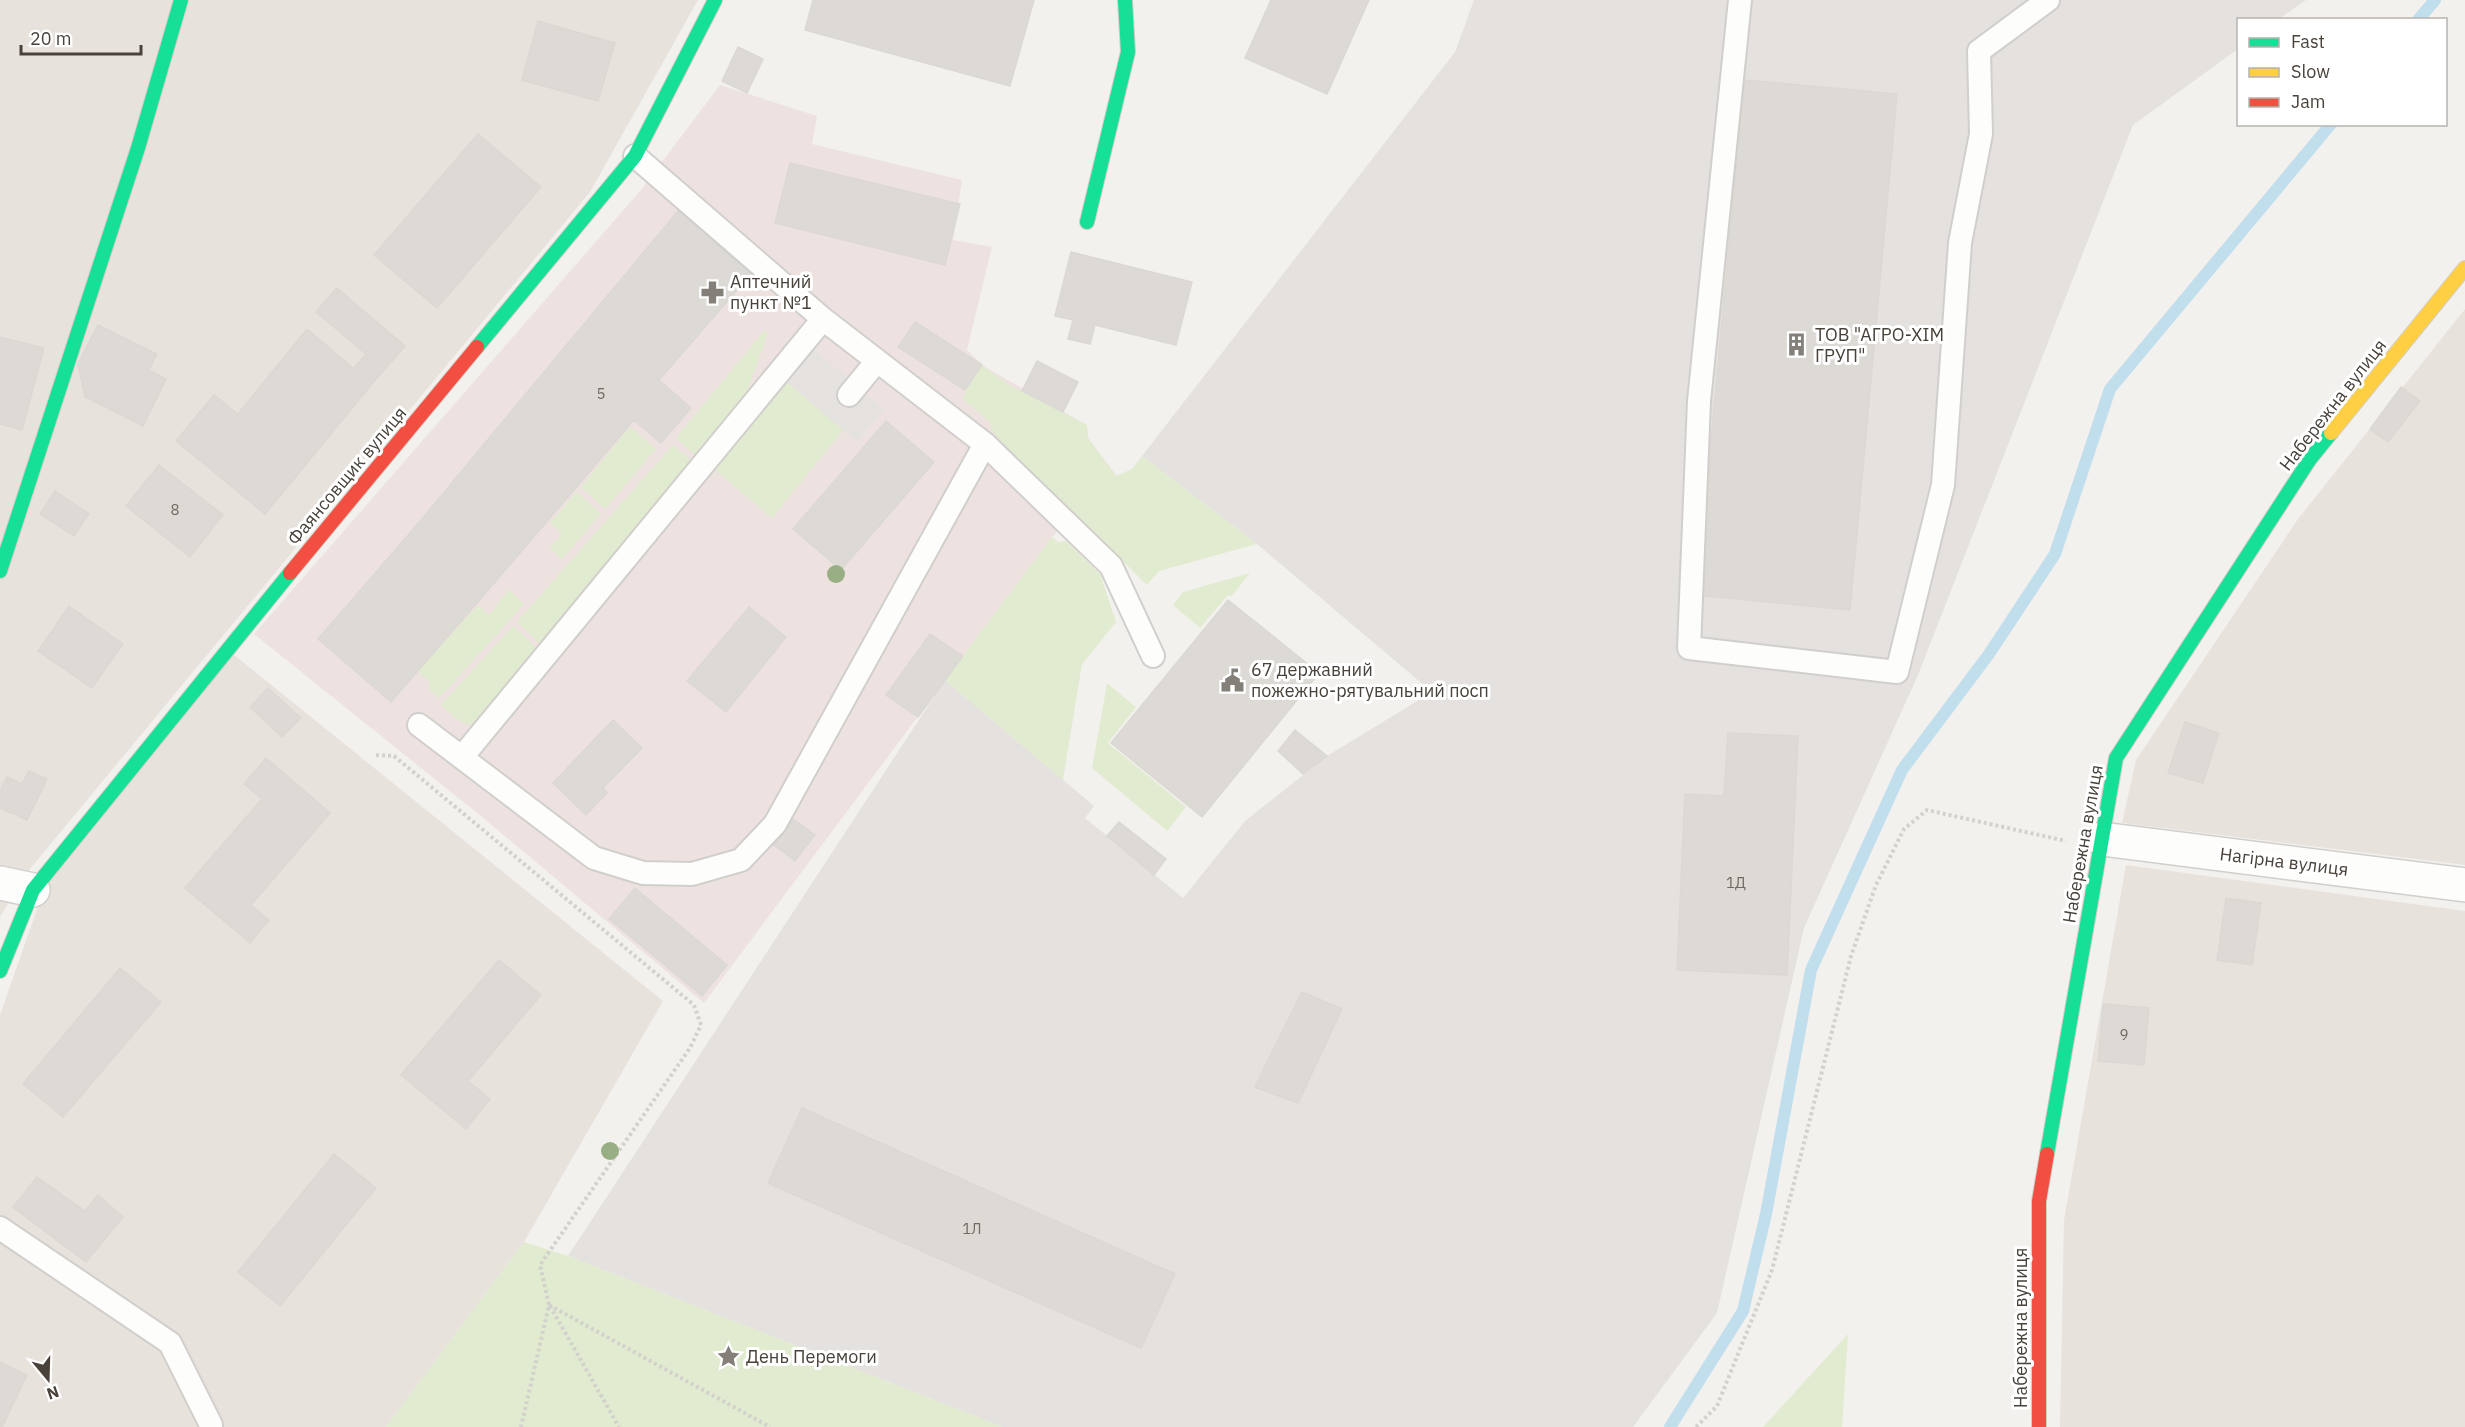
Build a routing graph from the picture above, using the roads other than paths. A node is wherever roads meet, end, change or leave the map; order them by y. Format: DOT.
graph roads {
  1 [pos="181,0"];
  2 [pos="715,0"];
  3 [pos="1125,0"];
  4 [pos="1740,0"];
  5 [pos="2048,0"];
  6 [pos="635,156"];
  7 [pos="1087,222"];
  8 [pos="2465,268"];
  9 [pos="823,319"];
  10 [pos="877,361"];
  11 [pos="849,395"];
  12 [pos="985,444"];
  13 [pos="0,572"];
  14 [pos="1153,656"];
  15 [pos="419,725"];
  16 [pos="462,757"];
  17 [pos="2102,839"];
  18 [pos="0,883"];
  19 [pos="2465,885"];
  20 [pos="33,890"];
  21 [pos="0,971"];
  22 [pos="0,1228"];
  23 [pos="211,1425"];
  24 [pos="2039,1427"];
  1 -- 13 [label="street"];
  2 -- 6 [label="street, Фаянсовщик вулиця"];
  3 -- 7 [label="street"];
  4 -- 5 [label="lane"];
  6 -- 9 [label="lane"];
  6 -- 20 [label="street, Фаянсовщик вулиця"];
  8 -- 17 [label="street, Набережна вулиця"];
  9 -- 10 [label="lane"];
  9 -- 16 [label="lane"];
  10 -- 11 [label="lane"];
  10 -- 12 [label="lane"];
  12 -- 14 [label="lane"];
  12 -- 16 [label="lane"];
  15 -- 16 [label="lane"];
  17 -- 19 [label="street, Нагірна вулиця"];
  17 -- 24 [label="street, Набережна вулиця"];
  18 -- 20 [label="street"];
  20 -- 21 [label="street, Фаянсовщик вулиця"];
  22 -- 23 [label="lane"];
}
